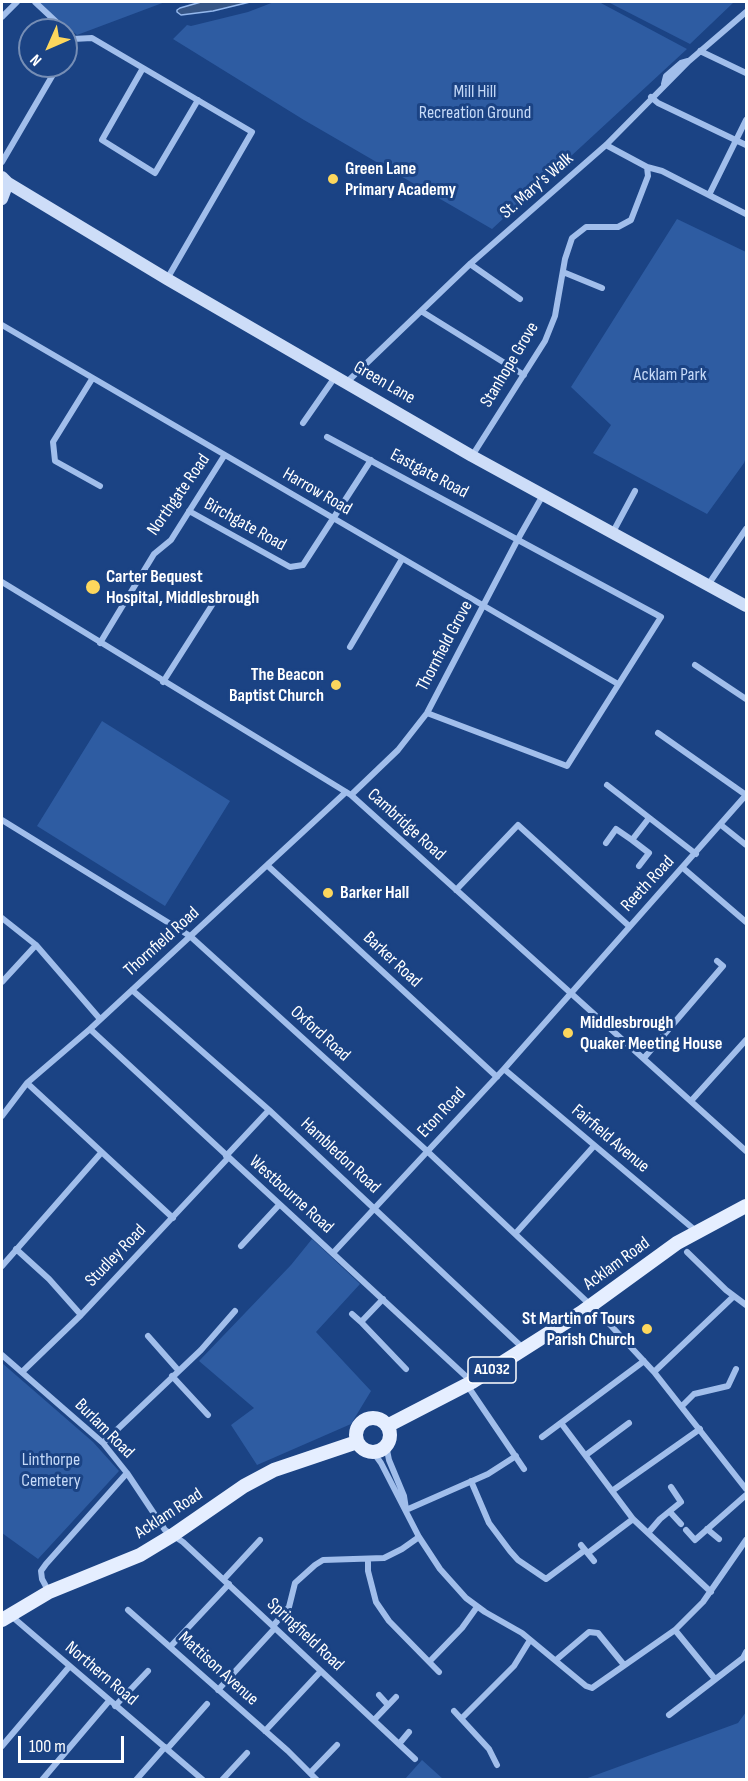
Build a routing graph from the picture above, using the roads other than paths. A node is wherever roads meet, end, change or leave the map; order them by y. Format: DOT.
graph roads {
  1 [pos="17,2"];
  2 [pos="35,2"];
  3 [pos="747,12"];
  4 [pos="2,17"];
  5 [pos="53,18"];
  6 [pos="78,39"];
  7 [pos="700,51"];
  8 [pos="143,68"];
  9 [pos="747,72"];
  10 [pos="51,78"];
  11 [pos="651,97"];
  12 [pos="198,100"];
  13 [pos="747,120"];
  14 [pos="737,140"];
  15 [pos="606,145"];
  16 [pos="747,145"];
  17 [pos="2,162"];
  18 [pos="647,167"];
  19 [pos="5,180"];
  20 [pos="709,195"];
  21 [pos="2,199"];
  22 [pos="747,214"];
  23 [pos="470,264"];
  24 [pos="562,272"];
  25 [pos="167,279"];
  26 [pos="602,288"];
  27 [pos="520,299"];
  28 [pos="421,311"];
  29 [pos="2,326"];
  30 [pos="524,375"];
  31 [pos="336,376"];
  32 [pos="92,379"];
  33 [pos="347,382"];
  34 [pos="303,423"];
  35 [pos="327,437"];
  36 [pos="224,456"];
  37 [pos="472,456"];
  38 [pos="371,460"];
  39 [pos="100,486"];
  40 [pos="635,491"];
  41 [pos="543,495"];
  42 [pos="189,511"];
  43 [pos="333,519"];
  44 [pos="747,529"];
  45 [pos="613,532"];
  46 [pos="518,539"];
  47 [pos="402,559"];
  48 [pos="2,582"];
  49 [pos="708,585"];
  50 [pos="217,592"];
  51 [pos="484,606"];
  52 [pos="747,606"];
  53 [pos="100,643"];
  54 [pos="350,647"];
  55 [pos="695,665"];
  56 [pos="163,682"];
  57 [pos="618,684"];
  58 [pos="747,699"];
  59 [pos="427,713"];
  60 [pos="658,733"];
  61 [pos="607,785"];
  62 [pos="348,794"];
  63 [pos="747,795"];
  64 [pos="649,818"];
  65 [pos="2,820"];
  66 [pos="721,825"];
  67 [pos="632,840"];
  68 [pos="606,843"];
  69 [pos="747,845"];
  70 [pos="696,854"];
  71 [pos="268,866"];
  72 [pos="639,866"];
  73 [pos="683,868"];
  74 [pos="456,891"];
  75 [pos="2,918"];
  76 [pos="747,922"];
  77 [pos="629,926"];
  78 [pos="190,936"];
  79 [pos="36,945"];
  80 [pos="717,962"];
  81 [pos="2,982"];
  82 [pos="132,990"];
  83 [pos="570,993"];
  84 [pos="100,1019"];
  85 [pos="90,1029"];
  86 [pos="747,1040"];
  87 [pos="644,1058"];
  88 [pos="504,1069"];
  89 [pos="496,1077"];
  90 [pos="27,1083"];
  91 [pos="691,1101"];
  92 [pos="269,1110"];
  93 [pos="2,1116"];
  94 [pos="594,1146"];
  95 [pos="427,1151"];
  96 [pos="747,1151"];
  97 [pos="101,1153"];
  98 [pos="227,1157"];
  99 [pos="279,1205"];
  100 [pos="747,1206"];
  101 [pos="374,1208"];
  102 [pos="173,1218"];
  103 [pos="697,1232"];
  104 [pos="515,1234"];
  105 [pos="241,1246"];
  106 [pos="16,1249"];
  107 [pos="333,1253"];
  108 [pos="686,1262"];
  109 [pos="2,1266"];
  110 [pos="747,1295"];
  111 [pos="737,1298"];
  112 [pos="382,1299"];
  113 [pos="591,1305"];
  114 [pos="747,1305"];
  115 [pos="235,1311"];
  116 [pos="352,1314"];
  117 [pos="81,1315"];
  118 [pos="361,1322"];
  119 [pos="148,1336"];
  120 [pos="524,1350"];
  121 [pos="2,1355"];
  122 [pos="644,1361"];
  123 [pos="406,1368"];
  124 [pos="736,1369"];
  125 [pos="178,1370"];
  126 [pos="22,1372"];
  127 [pos="654,1372"];
  128 [pos="172,1376"];
  129 [pos="469,1384"];
  130 [pos="682,1406"];
  131 [pos="208,1415"];
  132 [pos="561,1423"];
  133 [pos="629,1423"];
  134 [pos="387,1426"];
  135 [pos="700,1429"];
  136 [pos="542,1437"];
  137 [pos="357,1442"];
  138 [pos="103,1443"];
  139 [pos="386,1445"];
  140 [pos="373,1452"];
  141 [pos="586,1455"];
  142 [pos="516,1456"];
  143 [pos="524,1469"];
  144 [pos="127,1473"];
  145 [pos="471,1481"];
  146 [pos="671,1487"];
  147 [pos="747,1489"];
  148 [pos="612,1491"];
  149 [pos="747,1495"];
  150 [pos="406,1510"];
  151 [pos="670,1512"];
  152 [pos="633,1519"];
  153 [pos="681,1524"];
  154 [pos="707,1529"];
  155 [pos="686,1530"];
  156 [pos="648,1533"];
  157 [pos="173,1535"];
  158 [pos="419,1537"];
  159 [pos="719,1539"];
  160 [pos="260,1540"];
  161 [pos="747,1540"];
  162 [pos="585,1550"];
  163 [pos="368,1559"];
  164 [pos="594,1561"];
  165 [pos="226,1582"];
  166 [pos="49,1592"];
  167 [pos="711,1592"];
  168 [pos="477,1607"];
  169 [pos="128,1610"];
  170 [pos="5,1617"];
  171 [pos="274,1627"];
  172 [pos="675,1630"];
  173 [pos="530,1640"];
  174 [pos="170,1647"];
  175 [pos="747,1652"];
  176 [pos="556,1660"];
  177 [pos="430,1661"];
  178 [pos="624,1665"];
  179 [pos="69,1667"];
  180 [pos="148,1671"];
  181 [pos="321,1671"];
  182 [pos="439,1672"];
  183 [pos="715,1679"];
  184 [pos="218,1690"];
  185 [pos="379,1695"];
  186 [pos="396,1697"];
  187 [pos="109,1701"];
  188 [pos="207,1704"];
  189 [pos="388,1705"];
  190 [pos="115,1706"];
  191 [pos="454,1711"];
  192 [pos="669,1715"];
  193 [pos="462,1718"];
  194 [pos="374,1720"];
  195 [pos="265,1731"];
  196 [pos="409,1732"];
  197 [pos="399,1744"];
  198 [pos="337,1745"];
  199 [pos="2,1746"];
  200 [pos="166,1748"];
  201 [pos="247,1753"];
  202 [pos="415,1759"];
  203 [pos="497,1765"];
  204 [pos="310,1773"];
  205 [pos="42,1779"];
  206 [pos="136,1779"];
  207 [pos="203,1779"];
  208 [pos="222,1779"];
  209 [pos="316,1779"];
  1 -- 4 [label="street"];
  2 -- 5 [label="street"];
  3 -- 7 [label="street, St. Mary's Walk"];
  6 -- 8 [label="street"];
  7 -- 9 [label="street"];
  7 -- 11 [label="street, St. Mary's Walk"];
  8 -- 12 [label="street"];
  8 -- 12 [label="street"];
  10 -- 17 [label="street"];
  11 -- 14 [label="street"];
  11 -- 15 [label="street, St. Mary's Walk"];
  12 -- 25 [label="street"];
  13 -- 14 [label="street"];
  14 -- 16 [label="street"];
  14 -- 20 [label="street"];
  15 -- 18 [label="street"];
  15 -- 23 [label="street, St. Mary's Walk"];
  18 -- 20 [label="street"];
  18 -- 24 [label="street, Stanhope Grove"];
  19 -- 21 [label="street"];
  19 -- 25 [label="street, Green Lane"];
  20 -- 22 [label="street"];
  23 -- 27 [label="street"];
  23 -- 28 [label="street, St. Mary's Walk"];
  24 -- 26 [label="street"];
  24 -- 30 [label="street, Stanhope Grove"];
  25 -- 31 [label="street, Green Lane"];
  28 -- 30 [label="street"];
  28 -- 33 [label="street, St. Mary's Walk"];
  29 -- 32 [label="street, Harrow Road"];
  30 -- 37 [label="street, Stanhope Grove"];
  31 -- 33 [label="street, Green Lane"];
  31 -- 34 [label="street"];
  32 -- 36 [label="street, Harrow Road"];
  32 -- 39 [label="street"];
  33 -- 37 [label="street, Green Lane"];
  35 -- 38 [label="street, Eastgate Road"];
  36 -- 42 [label="street, Northgate Road"];
  36 -- 43 [label="street, Harrow Road"];
  37 -- 41 [label="street, Green Lane"];
  38 -- 43 [label="street, Birchgate Road"];
  38 -- 46 [label="street, Eastgate Road"];
  40 -- 45 [label="street"];
  41 -- 45 [label="street, Green Lane"];
  41 -- 46 [label="street, Thornfield Grove"];
  42 -- 43 [label="street, Birchgate Road"];
  42 -- 53 [label="street, Northgate Road"];
  43 -- 47 [label="street, Harrow Road"];
  44 -- 49 [label="street"];
  45 -- 49 [label="street, Green Lane"];
  46 -- 51 [label="street, Thornfield Grove"];
  46 -- 57 [label="street, Eastgate Road"];
  47 -- 51 [label="street, Harrow Road"];
  47 -- 54 [label="street"];
  48 -- 53 [label="street, Cambridge Road"];
  49 -- 52 [label="street, Green Lane"];
  50 -- 56 [label="street"];
  51 -- 57 [label="street, Harrow Road"];
  51 -- 59 [label="street, Thornfield Grove"];
  53 -- 56 [label="street, Cambridge Road"];
  55 -- 58 [label="street"];
  56 -- 62 [label="street, Cambridge Road"];
  57 -- 59 [label="street"];
  59 -- 62 [label="street, Thornfield Grove"];
  60 -- 63 [label="street"];
  61 -- 64 [label="street"];
  62 -- 71 [label="street, Thornfield Road"];
  62 -- 74 [label="street, Cambridge Road"];
  63 -- 66 [label="street, Reeth Road"];
  64 -- 67 [label="street"];
  64 -- 70 [label="street"];
  65 -- 78 [label="street, Oxford Road"];
  66 -- 69 [label="street"];
  66 -- 70 [label="street, Reeth Road"];
  67 -- 68 [label="street"];
  67 -- 72 [label="street"];
  70 -- 73 [label="street, Reeth Road"];
  71 -- 78 [label="street, Thornfield Road"];
  71 -- 89 [label="street, Barker Road"];
  73 -- 76 [label="street"];
  73 -- 77 [label="street, Reeth Road"];
  74 -- 77 [label="street"];
  74 -- 83 [label="street, Cambridge Road"];
  75 -- 79 [label="street"];
  77 -- 83 [label="street, Reeth Road"];
  78 -- 82 [label="street, Thornfield Road"];
  78 -- 95 [label="street, Oxford Road"];
  79 -- 81 [label="street"];
  79 -- 84 [label="street"];
  80 -- 87 [label="street"];
  82 -- 84 [label="street, Thornfield Road"];
  82 -- 92 [label="street, Hambledon Road"];
  83 -- 87 [label="street, Cambridge Road"];
  83 -- 88 [label="street, Eton Road"];
  84 -- 85 [label="street, Thornfield Road"];
  85 -- 90 [label="street, Thornfield Road"];
  85 -- 98 [label="street, Westbourne Road"];
  86 -- 91 [label="street"];
  87 -- 91 [label="street, Cambridge Road"];
  88 -- 89 [label="street, Eton Road"];
  88 -- 94 [label="street, Fairfield Avenue"];
  89 -- 95 [label="street, Eton Road"];
  90 -- 93 [label="street, Thornfield Road"];
  90 -- 97 [label="street"];
  91 -- 96 [label="street, Cambridge Road"];
  92 -- 98 [label="street, Studley Road"];
  92 -- 101 [label="street, Hambledon Road"];
  94 -- 103 [label="street, Fairfield Avenue"];
  94 -- 104 [label="street"];
  95 -- 101 [label="street, Eton Road"];
  95 -- 104 [label="street, Oxford Road"];
  97 -- 102 [label="street"];
  97 -- 106 [label="street"];
  98 -- 99 [label="street, Westbourne Road"];
  98 -- 102 [label="street, Studley Road"];
  99 -- 105 [label="street"];
  99 -- 107 [label="street, Westbourne Road"];
  100 -- 103 [label="main road, Acklam Road / A1032"];
  101 -- 107 [label="street, Eton Road"];
  101 -- 120 [label="street, Hambledon Road"];
  102 -- 117 [label="street, Studley Road"];
  103 -- 113 [label="main road, Acklam Road / A1032"];
  104 -- 113 [label="street, Oxford Road"];
  106 -- 109 [label="street"];
  106 -- 117 [label="street"];
  107 -- 112 [label="street, Westbourne Road"];
  108 -- 111 [label="street"];
  110 -- 111 [label="street"];
  111 -- 114 [label="street"];
  111 -- 127 [label="street"];
  112 -- 118 [label="street"];
  112 -- 129 [label="street, Westbourne Road"];
  113 -- 120 [label="main road, Acklam Road / A1032"];
  113 -- 122 [label="street, Oxford Road"];
  115 -- 125 [label="street"];
  116 -- 118 [label="street"];
  117 -- 126 [label="street, Studley Road"];
  118 -- 123 [label="street"];
  119 -- 125 [label="street"];
  120 -- 129 [label="main road, Acklam Road / A1032"];
  121 -- 126 [label="street, Burlam Road"];
  122 -- 127 [label="street, Oxford Road"];
  122 -- 132 [label="street"];
  124 -- 130 [label="street"];
  125 -- 128 [label="street"];
  126 -- 138 [label="street, Burlam Road"];
  127 -- 130 [label="street, Oxford Road"];
  128 -- 131 [label="street"];
  128 -- 138 [label="street"];
  129 -- 134 [label="main road, Acklam Road / A1032"];
  129 -- 142 [label="street, Westbourne Road"];
  130 -- 135 [label="street, Oxford Road"];
  132 -- 136 [label="street"];
  132 -- 141 [label="street"];
  133 -- 141 [label="street"];
  134 -- 137 [label="main road"];
  134 -- 139 [label="main road"];
  135 -- 147 [label="street, Oxford Road"];
  135 -- 148 [label="street"];
  137 -- 140 [label="main road"];
  137 -- 157 [label="main road, Acklam Road"];
  138 -- 144 [label="street, Burlam Road"];
  139 -- 140 [label="main road"];
  139 -- 150 [label="street"];
  140 -- 150 [label="street"];
  141 -- 148 [label="street"];
  142 -- 143 [label="street, Westbourne Road"];
  142 -- 145 [label="street"];
  144 -- 157 [label="street, Burlam Road"];
  144 -- 166 [label="street"];
  145 -- 150 [label="street"];
  145 -- 162 [label="street"];
  146 -- 151 [label="street"];
  148 -- 152 [label="street"];
  149 -- 154 [label="street"];
  150 -- 158 [label="street"];
  151 -- 153 [label="street"];
  151 -- 156 [label="street"];
  152 -- 156 [label="street"];
  152 -- 162 [label="street"];
  154 -- 155 [label="street"];
  154 -- 159 [label="street"];
  156 -- 167 [label="street"];
  157 -- 165 [label="street, Springfield Road"];
  157 -- 166 [label="main road, Acklam Road"];
  158 -- 163 [label="street"];
  158 -- 168 [label="street"];
  160 -- 165 [label="street"];
  161 -- 167 [label="street"];
  162 -- 164 [label="street"];
  163 -- 171 [label="street"];
  163 -- 177 [label="street"];
  165 -- 171 [label="street, Springfield Road"];
  165 -- 174 [label="street"];
  166 -- 170 [label="main road, Acklam Road"];
  167 -- 172 [label="street"];
  168 -- 173 [label="street"];
  168 -- 177 [label="street"];
  169 -- 174 [label="street, Mattison Avenue"];
  170 -- 179 [label="street, Northern Road"];
  171 -- 181 [label="street, Springfield Road"];
  171 -- 184 [label="street"];
  172 -- 178 [label="street"];
  172 -- 183 [label="street"];
  173 -- 176 [label="street"];
  173 -- 193 [label="street"];
  174 -- 184 [label="street, Mattison Avenue"];
  175 -- 183 [label="street"];
  176 -- 178 [label="street"];
  176 -- 178 [label="street"];
  177 -- 182 [label="street"];
  179 -- 187 [label="street, Northern Road"];
  179 -- 199 [label="street"];
  180 -- 190 [label="street"];
  181 -- 194 [label="street, Springfield Road"];
  181 -- 195 [label="street"];
  183 -- 192 [label="street"];
  184 -- 195 [label="street, Mattison Avenue"];
  185 -- 189 [label="street"];
  186 -- 189 [label="street"];
  187 -- 190 [label="street, Northern Road"];
  187 -- 205 [label="street"];
  188 -- 200 [label="street"];
  189 -- 194 [label="street"];
  190 -- 200 [label="street, Northern Road"];
  191 -- 193 [label="street"];
  193 -- 203 [label="street"];
  194 -- 197 [label="street, Springfield Road"];
  195 -- 204 [label="street, Mattison Avenue"];
  196 -- 197 [label="street"];
  197 -- 202 [label="street, Springfield Road"];
  198 -- 204 [label="street"];
  200 -- 206 [label="street"];
  200 -- 207 [label="street, Northern Road"];
  201 -- 208 [label="street"];
  204 -- 209 [label="street, Mattison Avenue"];
}
